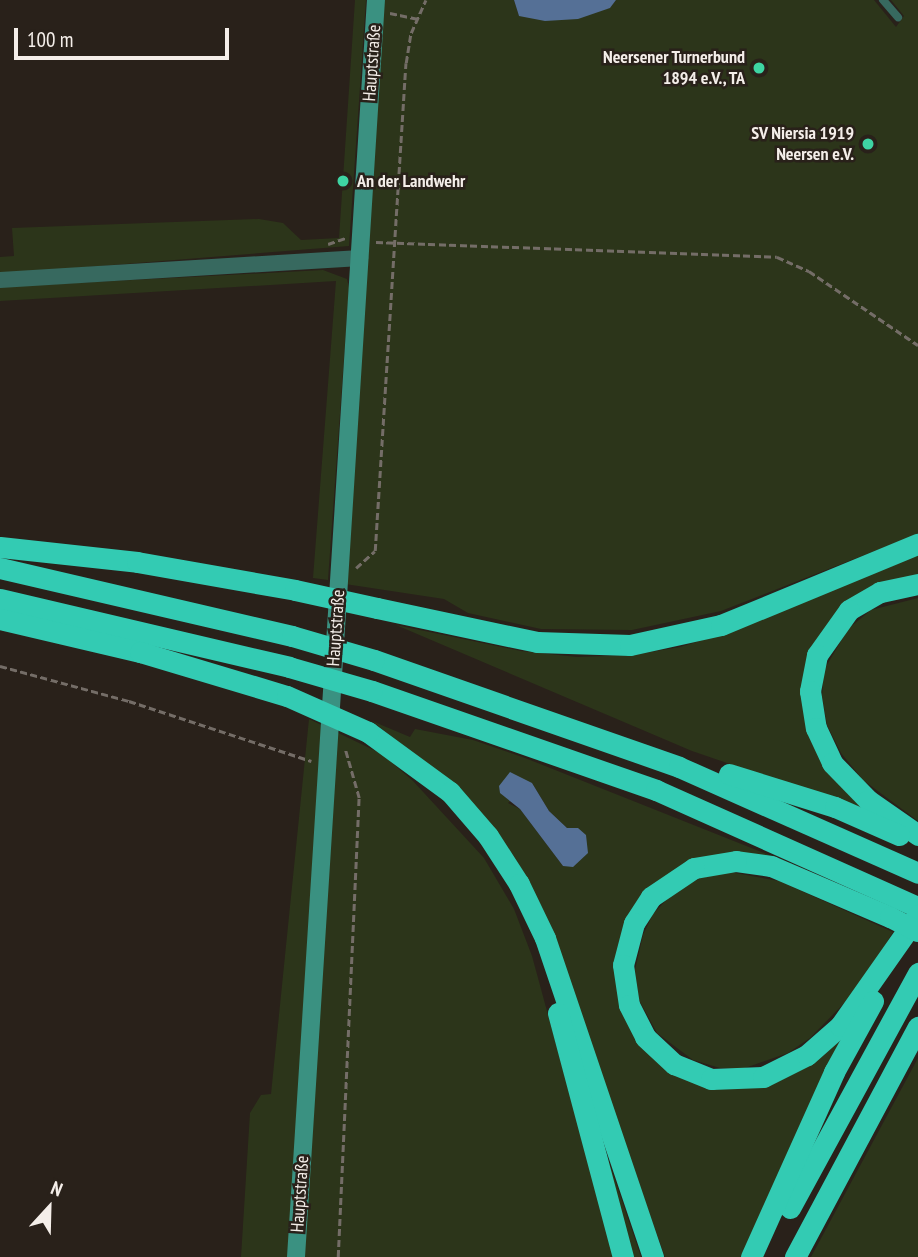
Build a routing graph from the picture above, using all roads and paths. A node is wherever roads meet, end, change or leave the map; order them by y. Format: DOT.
graph roads {
  1 [pos="426,0"];
  2 [pos="883,0"];
  3 [pos="376,5"];
  4 [pos="898,17"];
  5 [pos="418,19"];
  6 [pos="394,244"];
  7 [pos="360,258"];
  8 [pos="0,280"];
  9 [pos="918,345"];
  10 [pos="918,544"];
  11 [pos="0,547"];
  12 [pos="0,568"];
  13 [pos="355,575"];
  14 [pos="918,584"];
  15 [pos="0,599"];
  16 [pos="0,619"];
  17 [pos="0,666"];
  18 [pos="344,747"];
  19 [pos="643,753"];
  20 [pos="327,766"];
  21 [pos="918,835"];
  22 [pos="918,844"];
  23 [pos="917,872"];
  24 [pos="519,884"];
  25 [pos="902,907"];
  26 [pos="918,915"];
  27 [pos="918,931"];
  28 [pos="900,946"];
  29 [pos="918,973"];
  30 [pos="918,1027"];
  31 [pos="654,1252"];
  32 [pos="296,1257"];
  33 [pos="338,1257"];
  34 [pos="623,1257"];
  35 [pos="751,1257"];
  36 [pos="765,1257"];
  37 [pos="795,1257"];
  1 -- 5 [label="path"];
  2 -- 4 [label="lane"];
  3 -- 5 [label="path"];
  3 -- 7 [label="street, Hauptstraße"];
  5 -- 6 [label="path"];
  6 -- 9 [label="path"];
  6 -- 13 [label="path"];
  7 -- 8 [label="street"];
  7 -- 20 [label="street, Hauptstraße"];
  10 -- 11 [label="highway, bridge"];
  12 -- 19 [label="highway, bridge"];
  14 -- 21 [label="highway"];
  15 -- 25 [label="highway, bridge"];
  16 -- 24 [label="highway, bridge"];
  17 -- 20 [label="path"];
  18 -- 33 [label="path"];
  19 -- 22 [label="highway"];
  19 -- 23 [label="highway"];
  20 -- 32 [label="street, Hauptstraße"];
  24 -- 31 [label="highway"];
  24 -- 34 [label="highway"];
  25 -- 27 [label="highway, bridge"];
  25 -- 28 [label="highway"];
  26 -- 28 [label="highway"];
  28 -- 35 [label="highway"];
  29 -- 36 [label="highway"];
  30 -- 37 [label="highway"];
}
